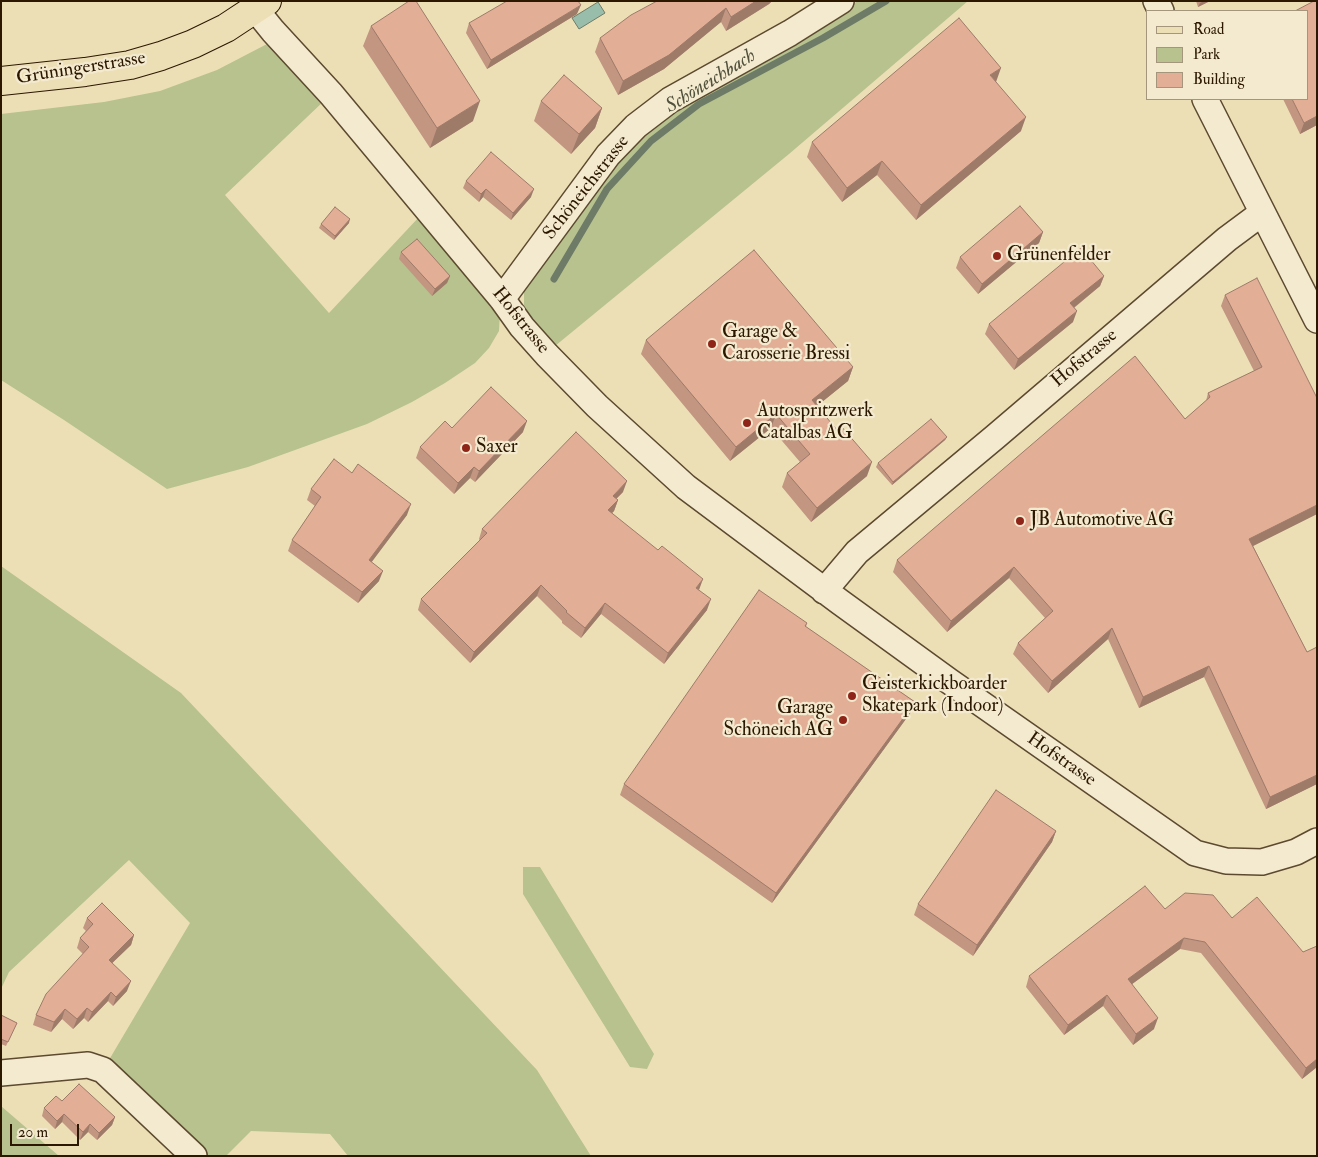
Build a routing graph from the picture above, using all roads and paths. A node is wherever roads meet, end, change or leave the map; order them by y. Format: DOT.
graph roads {
  1 [pos="841,1"];
  2 [pos="262,5"];
  3 [pos="1,81"];
  4 [pos="1205,100"];
  5 [pos="1262,214"];
  6 [pos="502,299"];
  7 [pos="1317,320"];
  8 [pos="824,591"];
  9 [pos="1317,841"];
  10 [pos="1,1072"];
  11 [pos="194,1156"];
  1 -- 6 [label="street, Schöneichstrasse"];
  2 -- 3 [label="main road, Grüningerstrasse"];
  2 -- 6 [label="street, Hofstrasse"];
  4 -- 5 [label="street"];
  5 -- 7 [label="street"];
  5 -- 8 [label="street, Hofstrasse"];
  6 -- 8 [label="street, Hofstrasse"];
  8 -- 9 [label="street, Hofstrasse"];
  10 -- 11 [label="street"];
}
